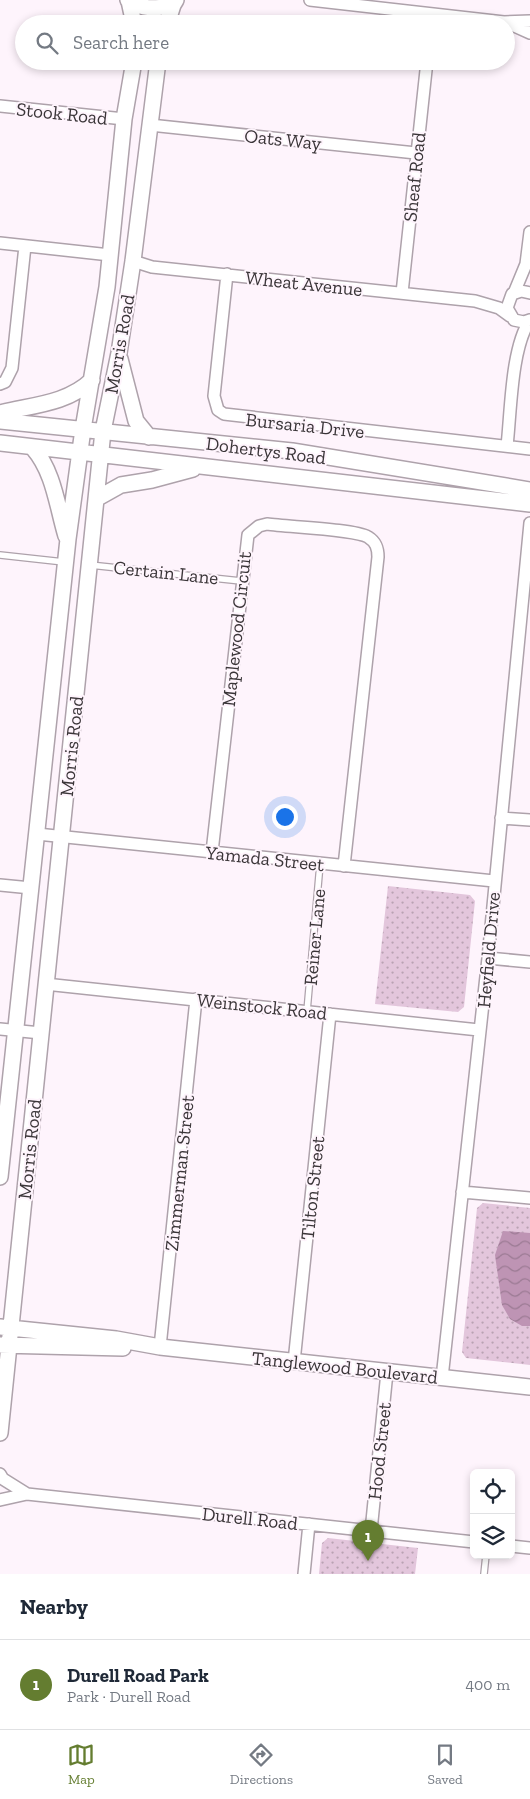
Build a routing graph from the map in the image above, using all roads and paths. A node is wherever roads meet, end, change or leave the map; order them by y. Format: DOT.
graph roads {
  1 [pos="129,0"];
  2 [pos="310,0"];
  3 [pos="175,2"];
  4 [pos="132,15"];
  5 [pos="170,15"];
  6 [pos="406,15"];
  7 [pos="530,21"];
  8 [pos="515,22"];
  9 [pos="515,27"];
  10 [pos="530,33"];
  11 [pos="132,70"];
  12 [pos="157,70"];
  13 [pos="426,70"];
  14 [pos="0,106"];
  15 [pos="124,119"];
  16 [pos="150,125"];
  17 [pos="416,153"];
  18 [pos="530,232"];
  19 [pos="0,244"];
  20 [pos="26,246"];
  21 [pos="110,255"];
  22 [pos="133,261"];
  23 [pos="526,264"];
  24 [pos="227,274"];
  25 [pos="530,284"];
  26 [pos="402,293"];
  27 [pos="530,293"];
  28 [pos="513,294"];
  29 [pos="475,301"];
  30 [pos="511,317"];
  31 [pos="530,320"];
  32 [pos="119,353"];
  33 [pos="517,353"];
  34 [pos="92,380"];
  35 [pos="0,384"];
  36 [pos="0,413"];
  37 [pos="0,421"];
  38 [pos="83,429"];
  39 [pos="103,431"];
  40 [pos="149,437"];
  41 [pos="0,443"];
  42 [pos="507,446"];
  43 [pos="34,448"];
  44 [pos="530,449"];
  45 [pos="80,452"];
  46 [pos="101,454"];
  47 [pos="200,467"];
  48 [pos="530,490"];
  49 [pos="96,499"];
  50 [pos="530,504"];
  51 [pos="530,523"];
  52 [pos="68,539"];
  53 [pos="0,554"];
  54 [pos="66,562"];
  55 [pos="90,564"];
  56 [pos="241,581"];
  57 [pos="501,818"];
  58 [pos="530,820"];
  59 [pos="37,834"];
  60 [pos="61,836"];
  61 [pos="212,852"];
  62 [pos="320,864"];
  63 [pos="344,866"];
  64 [pos="494,881"];
  65 [pos="0,885"];
  66 [pos="31,888"];
  67 [pos="488,958"];
  68 [pos="530,962"];
  69 [pos="45,984"];
  70 [pos="196,999"];
  71 [pos="307,1011"];
  72 [pos="330,1014"];
  73 [pos="0,1029"];
  74 [pos="16,1030"];
  75 [pos="479,1030"];
  76 [pos="41,1033"];
  77 [pos="0,1177"];
  78 [pos="462,1192"];
  79 [pos="530,1198"];
  80 [pos="6,1327"];
  81 [pos="5,1345"];
  82 [pos="160,1347"];
  83 [pos="294,1362"];
  84 [pos="387,1372"];
  85 [pos="442,1378"];
  86 [pos="530,1387"];
  87 [pos="0,1433"];
  88 [pos="0,1474"];
  89 [pos="27,1494"];
  90 [pos="0,1500"];
  91 [pos="309,1524"];
  92 [pos="371,1531"];
  93 [pos="470,1542"];
  94 [pos="515,1546"];
  95 [pos="530,1548"];
  96 [pos="486,1559"];
  97 [pos="304,1574"];
  98 [pos="484,1574"];
  1 -- 3 [label="street"];
  1 -- 4 [label="street"];
  2 -- 6 [label="street"];
  3 -- 5 [label="street"];
  7 -- 8 [label="street"];
  9 -- 10 [label="street"];
  11 -- 15 [label="street, Morris Road"];
  12 -- 16 [label="street, Morris Road"];
  13 -- 17 [label="street, Sheaf Road"];
  14 -- 15 [label="street, Stook Road"];
  15 -- 21 [label="street, Morris Road"];
  16 -- 17 [label="street, Oats Way"];
  16 -- 22 [label="street, Morris Road"];
  17 -- 26 [label="street, Sheaf Road"];
  18 -- 23 [label="street"];
  19 -- 20 [label="street"];
  20 -- 21 [label="street"];
  20 -- 35 [label="street"];
  21 -- 22 [label="street"];
  21 -- 34 [label="street, Morris Road"];
  22 -- 24 [label="street, Wheat Avenue"];
  22 -- 32 [label="street, Morris Road"];
  23 -- 25 [label="street"];
  23 -- 28 [label="street"];
  24 -- 26 [label="street, Wheat Avenue"];
  24 -- 42 [label="street, Bursaria Drive"];
  26 -- 29 [label="street, Wheat Avenue"];
  27 -- 28 [label="street, Wheat Avenue"];
  28 -- 29 [label="street, Wheat Avenue"];
  28 -- 30 [label="street"];
  29 -- 30 [label="street, Wheat Avenue"];
  30 -- 31 [label="street"];
  30 -- 33 [label="street"];
  31 -- 33 [label="street"];
  32 -- 39 [label="street, Morris Road"];
  32 -- 40 [label="street"];
  33 -- 42 [label="street"];
  34 -- 36 [label="street"];
  34 -- 38 [label="street, Morris Road"];
  37 -- 38 [label="street, Dohertys Road"];
  38 -- 39 [label="street, Dohertys Road"];
  38 -- 45 [label="street, Morris Road"];
  39 -- 40 [label="street, Dohertys Road"];
  39 -- 46 [label="street, Morris Road"];
  40 -- 48 [label="street, Dohertys Road"];
  41 -- 43 [label="street, Dohertys Road"];
  42 -- 44 [label="street, Bursaria Drive"];
  43 -- 45 [label="street, Dohertys Road"];
  43 -- 52 [label="street"];
  45 -- 46 [label="street, Dohertys Road"];
  45 -- 52 [label="street, Morris Road"];
  46 -- 47 [label="street, Dohertys Road"];
  46 -- 49 [label="street, Morris Road"];
  47 -- 49 [label="street"];
  47 -- 50 [label="street, Dohertys Road"];
  49 -- 55 [label="street, Morris Road"];
  51 -- 57 [label="street, Heyfield Drive"];
  52 -- 54 [label="street, Morris Road"];
  53 -- 54 [label="lane"];
  54 -- 59 [label="street, Morris Road"];
  55 -- 56 [label="lane, Certain Lane"];
  55 -- 60 [label="street, Morris Road"];
  56 -- 61 [label="street, Maplewood Circuit"];
  56 -- 63 [label="street, Maplewood Circuit"];
  57 -- 58 [label="street"];
  57 -- 64 [label="street, Heyfield Drive"];
  59 -- 60 [label="street, Yamada Street"];
  59 -- 66 [label="street, Morris Road"];
  60 -- 61 [label="street, Yamada Street"];
  60 -- 69 [label="street, Morris Road"];
  61 -- 62 [label="street, Yamada Street"];
  62 -- 63 [label="street, Yamada Street"];
  62 -- 71 [label="lane, Reiner Lane"];
  63 -- 64 [label="street, Yamada Street"];
  64 -- 67 [label="street, Heyfield Drive"];
  65 -- 66 [label="street"];
  66 -- 74 [label="street, Morris Road"];
  67 -- 68 [label="street"];
  67 -- 75 [label="street, Heyfield Drive"];
  69 -- 70 [label="street, Weinstock Road"];
  69 -- 76 [label="street, Morris Road"];
  70 -- 71 [label="street, Weinstock Road"];
  70 -- 82 [label="street, Zimmerman Street"];
  71 -- 72 [label="street, Weinstock Road"];
  72 -- 75 [label="street, Weinstock Road"];
  72 -- 83 [label="street, Tilton Street"];
  73 -- 74 [label="street"];
  74 -- 76 [label="street"];
  74 -- 77 [label="street, Morris Road"];
  75 -- 78 [label="street, Heyfield Drive"];
  76 -- 80 [label="street, Morris Road"];
  78 -- 79 [label="street"];
  78 -- 85 [label="street, Heyfield Drive"];
  80 -- 81 [label="street, Morris Road"];
  80 -- 82 [label="street, Tanglewood Boulevard"];
  81 -- 82 [label="street, Tanglewood Boulevard"];
  81 -- 87 [label="street, Morris Road"];
  82 -- 83 [label="street, Tanglewood Boulevard"];
  83 -- 84 [label="street, Tanglewood Boulevard"];
  84 -- 85 [label="street, Tanglewood Boulevard"];
  84 -- 92 [label="street, Hood Street"];
  85 -- 86 [label="street, Tanglewood Boulevard"];
  88 -- 89 [label="street, Durell Road"];
  89 -- 90 [label="street, Durell Road"];
  89 -- 91 [label="street, Durell Road"];
  91 -- 92 [label="street, Durell Road"];
  91 -- 97 [label="street"];
  92 -- 93 [label="street, Durell Road"];
  94 -- 95 [label="street"];
  96 -- 98 [label="lane"];
}
